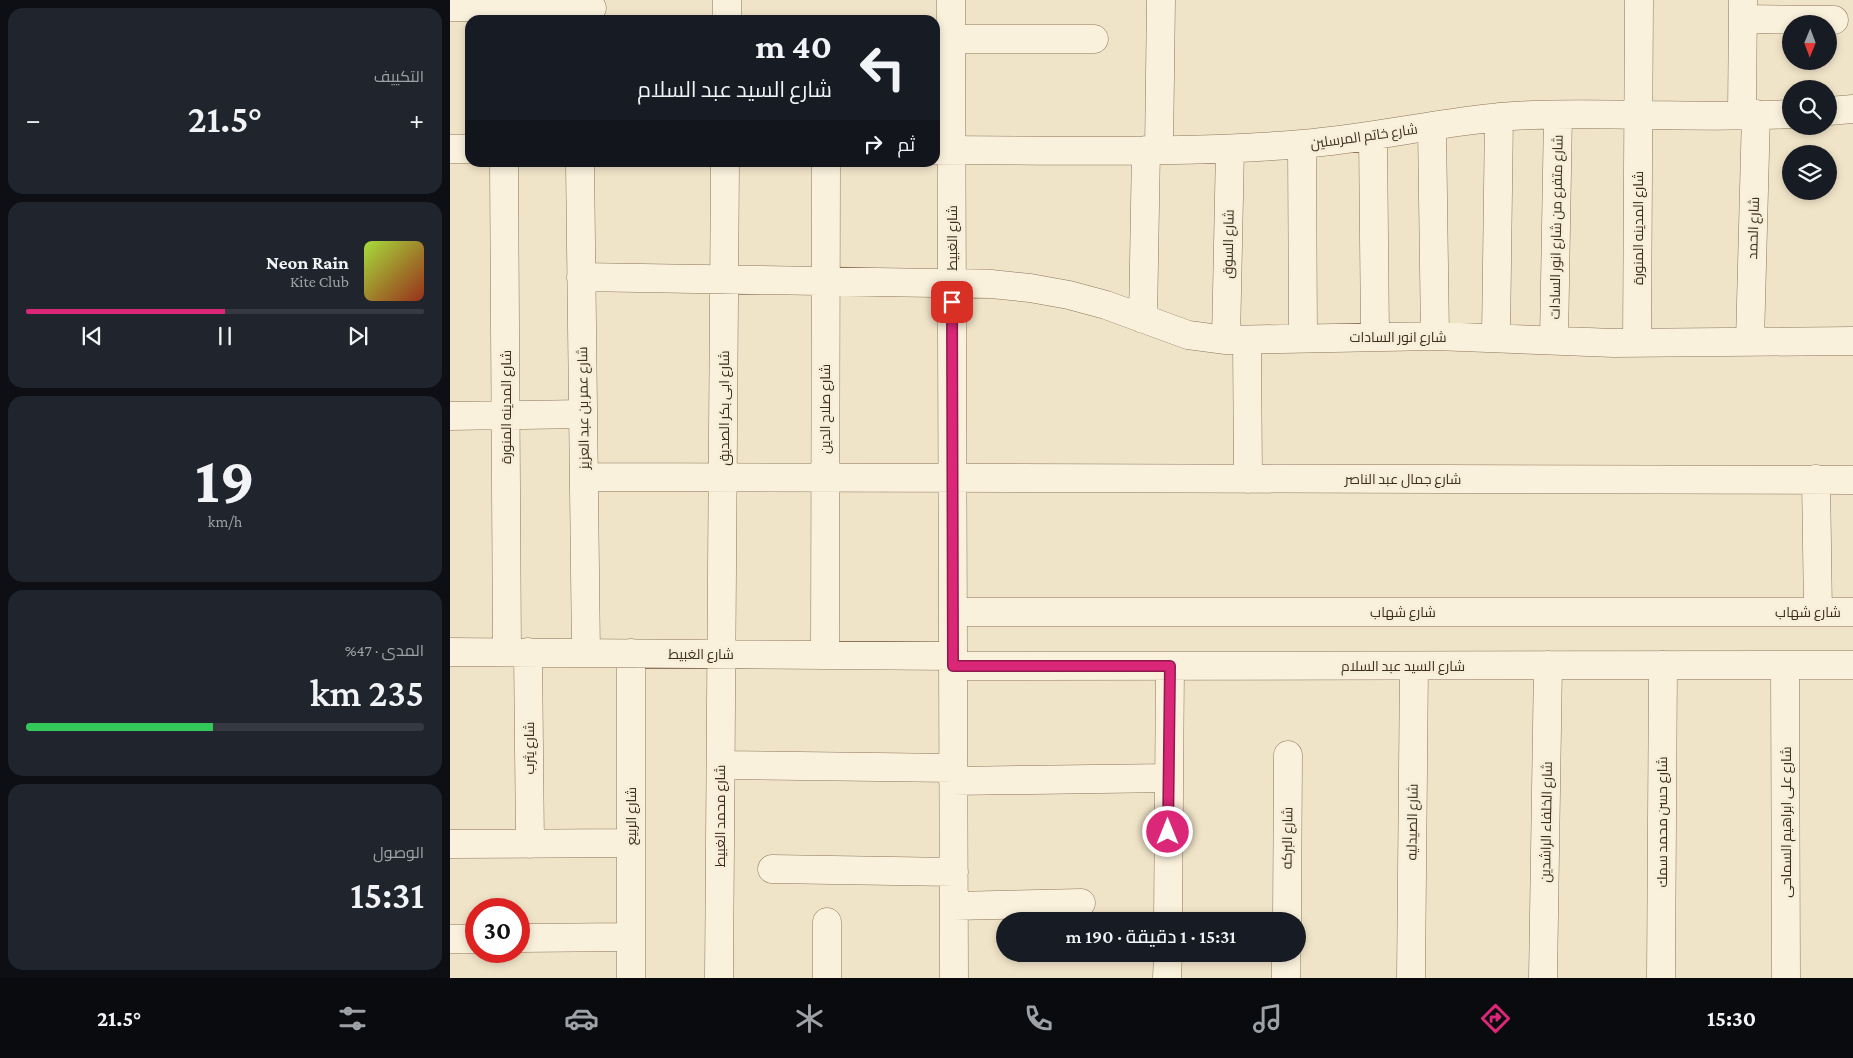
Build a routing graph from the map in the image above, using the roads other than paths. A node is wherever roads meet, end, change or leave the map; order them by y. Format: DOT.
graph roads {
  1 [pos="727,0"];
  2 [pos="951,0"];
  3 [pos="1161,0"];
  4 [pos="1639,0"];
  5 [pos="450,7"];
  6 [pos="592,9"];
  7 [pos="1743,10"];
  8 [pos="726,15"];
  9 [pos="1788,15"];
  10 [pos="951,39"];
  11 [pos="1094,39"];
  12 [pos="1853,108"];
  13 [pos="1837,110"];
  14 [pos="1782,114"];
  15 [pos="1558,115"];
  16 [pos="1639,115"];
  17 [pos="1749,115"];
  18 [pos="1499,117"];
  19 [pos="1432,127"];
  20 [pos="1373,136"];
  21 [pos="1302,144"];
  22 [pos="450,149"];
  23 [pos="1230,149"];
  24 [pos="465,150"];
  25 [pos="943,150"];
  26 [pos="1153,150"];
  27 [pos="504,167"];
  28 [pos="580,167"];
  29 [pos="725,167"];
  30 [pos="826,167"];
  31 [pos="581,277"];
  32 [pos="725,279"];
  33 [pos="826,280"];
  34 [pos="952,282"];
  35 [pos="1143,319"];
  36 [pos="1375,336"];
  37 [pos="1435,336"];
  38 [pos="1303,338"];
  39 [pos="1496,338"];
  40 [pos="1236,340"];
  41 [pos="1554,340"];
  42 [pos="1853,340"];
  43 [pos="1750,341"];
  44 [pos="1637,342"];
  45 [pos="583,414"];
  46 [pos="506,415"];
  47 [pos="450,416"];
  48 [pos="584,478"];
  49 [pos="723,478"];
  50 [pos="825,478"];
  51 [pos="953,478"];
  52 [pos="1248,479"];
  53 [pos="1816,480"];
  54 [pos="1853,480"];
  55 [pos="953,612"];
  56 [pos="1818,612"];
  57 [pos="1853,612"];
  58 [pos="450,652"];
  59 [pos="518,652"];
  60 [pos="586,653"];
  61 [pos="632,653"];
  62 [pos="721,654"];
  63 [pos="825,655"];
  64 [pos="953,661"];
  65 [pos="1548,665"];
  66 [pos="1663,665"];
  67 [pos="1785,665"];
  68 [pos="1853,665"];
  69 [pos="1170,666"];
  70 [pos="1414,666"];
  71 [pos="1288,755"];
  72 [pos="721,765"];
  73 [pos="953,775"];
  74 [pos="1169,778"];
  75 [pos="631,843"];
  76 [pos="450,844"];
  77 [pos="530,844"];
  78 [pos="772,869"];
  79 [pos="954,872"];
  80 [pos="1081,903"];
  81 [pos="954,906"];
  82 [pos="1168,912"];
  83 [pos="1286,912"];
  84 [pos="827,922"];
  85 [pos="631,937"];
  86 [pos="530,938"];
  87 [pos="450,939"];
  88 [pos="465,939"];
  89 [pos="1168,962"];
  90 [pos="1286,962"];
  91 [pos="631,978"];
  92 [pos="719,978"];
  93 [pos="827,978"];
  94 [pos="954,978"];
  95 [pos="1167,978"];
  96 [pos="1286,978"];
  97 [pos="1411,978"];
  98 [pos="1543,978"];
  99 [pos="1661,978"];
  100 [pos="1786,978"];
  1 -- 8 [label="street"];
  2 -- 10 [label="street, شارع الغبيط"];
  3 -- 26 [label="street"];
  4 -- 16 [label="street, شارع المدينه المنورة"];
  5 -- 6 [label="street"];
  7 -- 9 [label="street"];
  7 -- 17 [label="street, شارع الحمد"];
  10 -- 11 [label="street"];
  10 -- 25 [label="street, شارع الغبيط"];
  12 -- 13 [label="street"];
  14 -- 17 [label="street, شارع خاتم المرسلين"];
  15 -- 16 [label="street, شارع خاتم المرسلين"];
  15 -- 18 [label="street, شارع خاتم المرسلين"];
  15 -- 41 [label="street, شارع متفرع من شارع انور السادات"];
  16 -- 17 [label="street, شارع خاتم المرسلين"];
  16 -- 44 [label="street, شارع المدينه المنورة"];
  17 -- 43 [label="street, شارع الحمد"];
  18 -- 19 [label="street, شارع خاتم المرسلين"];
  18 -- 39 [label="street"];
  19 -- 20 [label="street, شارع خاتم المرسلين"];
  19 -- 37 [label="street"];
  20 -- 21 [label="street, شارع خاتم المرسلين"];
  20 -- 36 [label="street"];
  21 -- 23 [label="street, شارع خاتم المرسلين"];
  21 -- 38 [label="street"];
  22 -- 24 [label="street"];
  23 -- 26 [label="street, شارع خاتم المرسلين"];
  23 -- 40 [label="street, شارع السوق"];
  25 -- 26 [label="street, شارع خاتم المرسلين"];
  25 -- 34 [label="street, شارع الغبيط"];
  26 -- 35 [label="street"];
  27 -- 46 [label="street, شارع المدينه المنورة"];
  28 -- 31 [label="street, شارع عمر بن عبد العزيز"];
  29 -- 32 [label="street, شارع ابى بكر الصديق"];
  30 -- 33 [label="street, شارع صلاح الدين"];
  31 -- 32 [label="street, شارع انور السادات"];
  31 -- 45 [label="street, شارع عمر بن عبد العزيز"];
  32 -- 33 [label="street, شارع انور السادات"];
  32 -- 49 [label="street, شارع ابى بكر الصديق"];
  33 -- 34 [label="street, شارع انور السادات"];
  33 -- 50 [label="street, شارع صلاح الدين"];
  34 -- 35 [label="street, شارع انور السادات"];
  34 -- 51 [label="street, شارع الغبيط"];
  35 -- 40 [label="street, شارع انور السادات"];
  36 -- 37 [label="street, شارع انور السادات"];
  36 -- 38 [label="street, شارع انور السادات"];
  37 -- 39 [label="street, شارع انور السادات"];
  38 -- 40 [label="street, شارع انور السادات"];
  39 -- 41 [label="street, شارع انور السادات"];
  40 -- 52 [label="street, شارع السوق"];
  41 -- 44 [label="street, شارع انور السادات"];
  42 -- 43 [label="street, شارع انور السادات"];
  43 -- 44 [label="street, شارع انور السادات"];
  45 -- 46 [label="street"];
  45 -- 48 [label="street, شارع عمر بن عبد العزيز"];
  46 -- 47 [label="street"];
  46 -- 59 [label="street, شارع المدينه المنورة"];
  48 -- 49 [label="street, شارع جمال عبد الناصر"];
  48 -- 60 [label="street, شارع عمر بن عبد العزيز"];
  49 -- 50 [label="street, شارع جمال عبد الناصر"];
  49 -- 62 [label="street, شارع ابى بكر الصديق"];
  50 -- 51 [label="street, شارع جمال عبد الناصر"];
  50 -- 63 [label="street, شارع صلاح الدين"];
  51 -- 52 [label="street, شارع جمال عبد الناصر"];
  51 -- 55 [label="street, شارع الغبيط"];
  52 -- 53 [label="street, شارع جمال عبد الناصر"];
  53 -- 54 [label="street, شارع جمال عبد الناصر"];
  53 -- 56 [label="street"];
  55 -- 56 [label="street, شارع شهاب"];
  55 -- 64 [label="street, شارع الغبيط"];
  56 -- 57 [label="street, شارع شهاب"];
  58 -- 59 [label="street, شارع الغبيط"];
  59 -- 60 [label="street, شارع الغبيط"];
  59 -- 77 [label="street, شارع يثرب"];
  60 -- 61 [label="street, شارع الغبيط"];
  61 -- 62 [label="street, شارع الغبيط"];
  61 -- 75 [label="street, شارع الربيع"];
  62 -- 63 [label="street, شارع الغبيط"];
  62 -- 72 [label="street, شارع محمد الغبيط"];
  63 -- 64 [label="street, شارع الغبيط"];
  64 -- 69 [label="street, شارع السيد عبد السلام"];
  64 -- 73 [label="street, شارع الغبيط"];
  65 -- 66 [label="street, شارع السيد عبد السلام"];
  65 -- 70 [label="street, شارع السيد عبد السلام"];
  65 -- 98 [label="street, شارع الخلفاء الراشدين"];
  66 -- 67 [label="street, شارع السيد عبد السلام"];
  66 -- 99 [label="street, شارع حسن محمد سمك"];
  67 -- 68 [label="street, شارع السيد عبد السلام"];
  67 -- 100 [label="street, شارع على ابراهيم السماحى"];
  69 -- 70 [label="street, شارع السيد عبد السلام"];
  69 -- 74 [label="street"];
  70 -- 97 [label="street, شارع الصيدليه"];
  71 -- 83 [label="street, شارع البركه"];
  72 -- 73 [label="street"];
  72 -- 92 [label="street, شارع محمد الغبيط"];
  73 -- 74 [label="street"];
  73 -- 79 [label="street, شارع الغبيط"];
  74 -- 82 [label="street"];
  75 -- 77 [label="street"];
  75 -- 85 [label="street, شارع الربيع"];
  76 -- 77 [label="street"];
  78 -- 79 [label="street"];
  79 -- 81 [label="street, شارع الغبيط"];
  80 -- 81 [label="street"];
  81 -- 94 [label="street, شارع الغبيط"];
  84 -- 93 [label="street"];
  85 -- 86 [label="street"];
  85 -- 91 [label="street, شارع الربيع"];
  87 -- 88 [label="street"];
  89 -- 95 [label="street"];
  90 -- 96 [label="street"];
}
